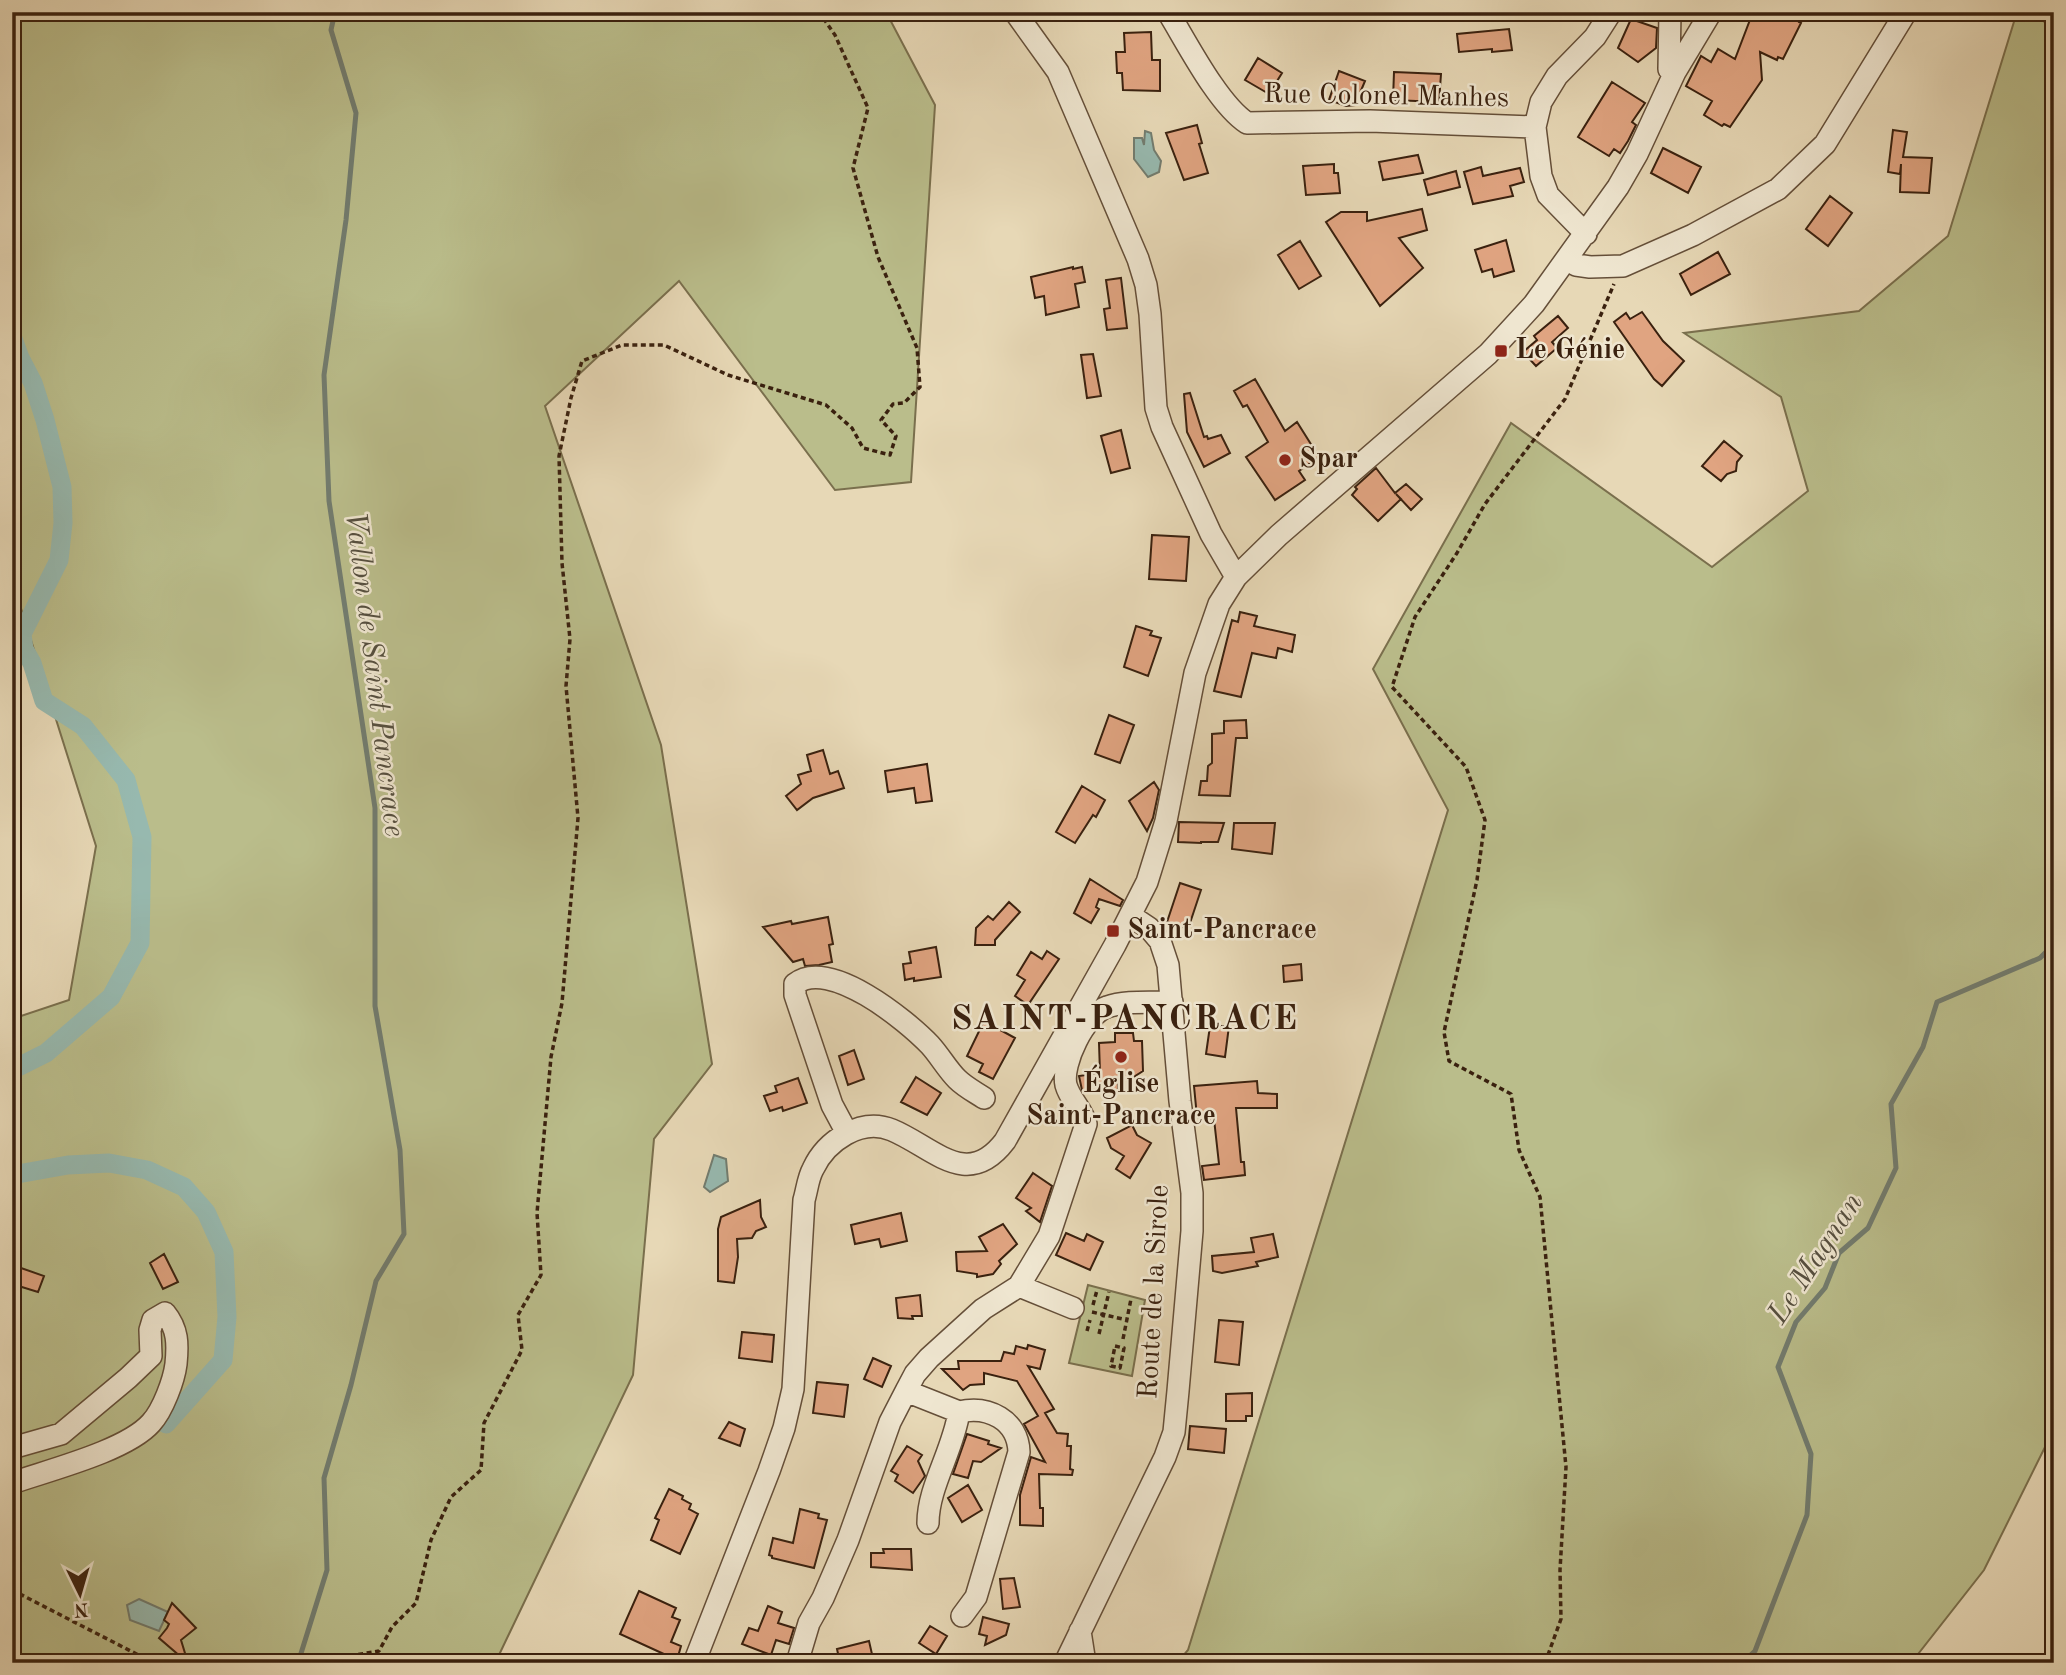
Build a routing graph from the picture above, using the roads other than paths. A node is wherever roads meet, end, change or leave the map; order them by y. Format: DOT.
graph roads {
  1 [pos="1015,12"];
  2 [pos="1168,12"];
  3 [pos="1611,12"];
  4 [pos="1670,12"];
  5 [pos="1711,12"];
  6 [pos="1906,12"];
  7 [pos="1675,72"];
  8 [pos="1535,127"];
  9 [pos="1586,234"];
  10 [pos="1567,259"];
  11 [pos="1236,578"];
  12 [pos="1131,916"];
  13 [pos="1172,1002"];
  14 [pos="984,1098"];
  15 [pos="847,1133"];
  16 [pos="1019,1286"];
  17 [pos="1073,1308"];
  18 [pos="906,1391"];
  19 [pos="959,1412"];
  20 [pos="12,1448"];
  21 [pos="12,1483"];
  22 [pos="928,1523"];
  23 [pos="962,1616"];
  24 [pos="1080,1631"];
  25 [pos="694,1663"];
  26 [pos="797,1663"];
  27 [pos="1065,1663"];
  28 [pos="1085,1663"];
  1 -- 11 [label="street"];
  2 -- 8 [label="street, Rue Colonel Manhes"];
  3 -- 8 [label="street"];
  4 -- 7 [label="street"];
  5 -- 7 [label="street"];
  6 -- 10 [label="street"];
  7 -- 9 [label="street"];
  8 -- 9 [label="street"];
  9 -- 10 [label="street"];
  10 -- 11 [label="street"];
  11 -- 12 [label="street"];
  12 -- 13 [label="street, Route de la Sirole"];
  12 -- 15 [label="street"];
  13 -- 16 [label="street"];
  13 -- 24 [label="street, Route de la Sirole"];
  14 -- 15 [label="street"];
  15 -- 25 [label="street"];
  16 -- 17 [label="street"];
  16 -- 18 [label="street"];
  18 -- 19 [label="street"];
  18 -- 26 [label="street"];
  19 -- 22 [label="street"];
  19 -- 23 [label="street"];
  20 -- 21 [label="street"];
  24 -- 27 [label="street, Route de la Sirole"];
  24 -- 28 [label="street"];
}
